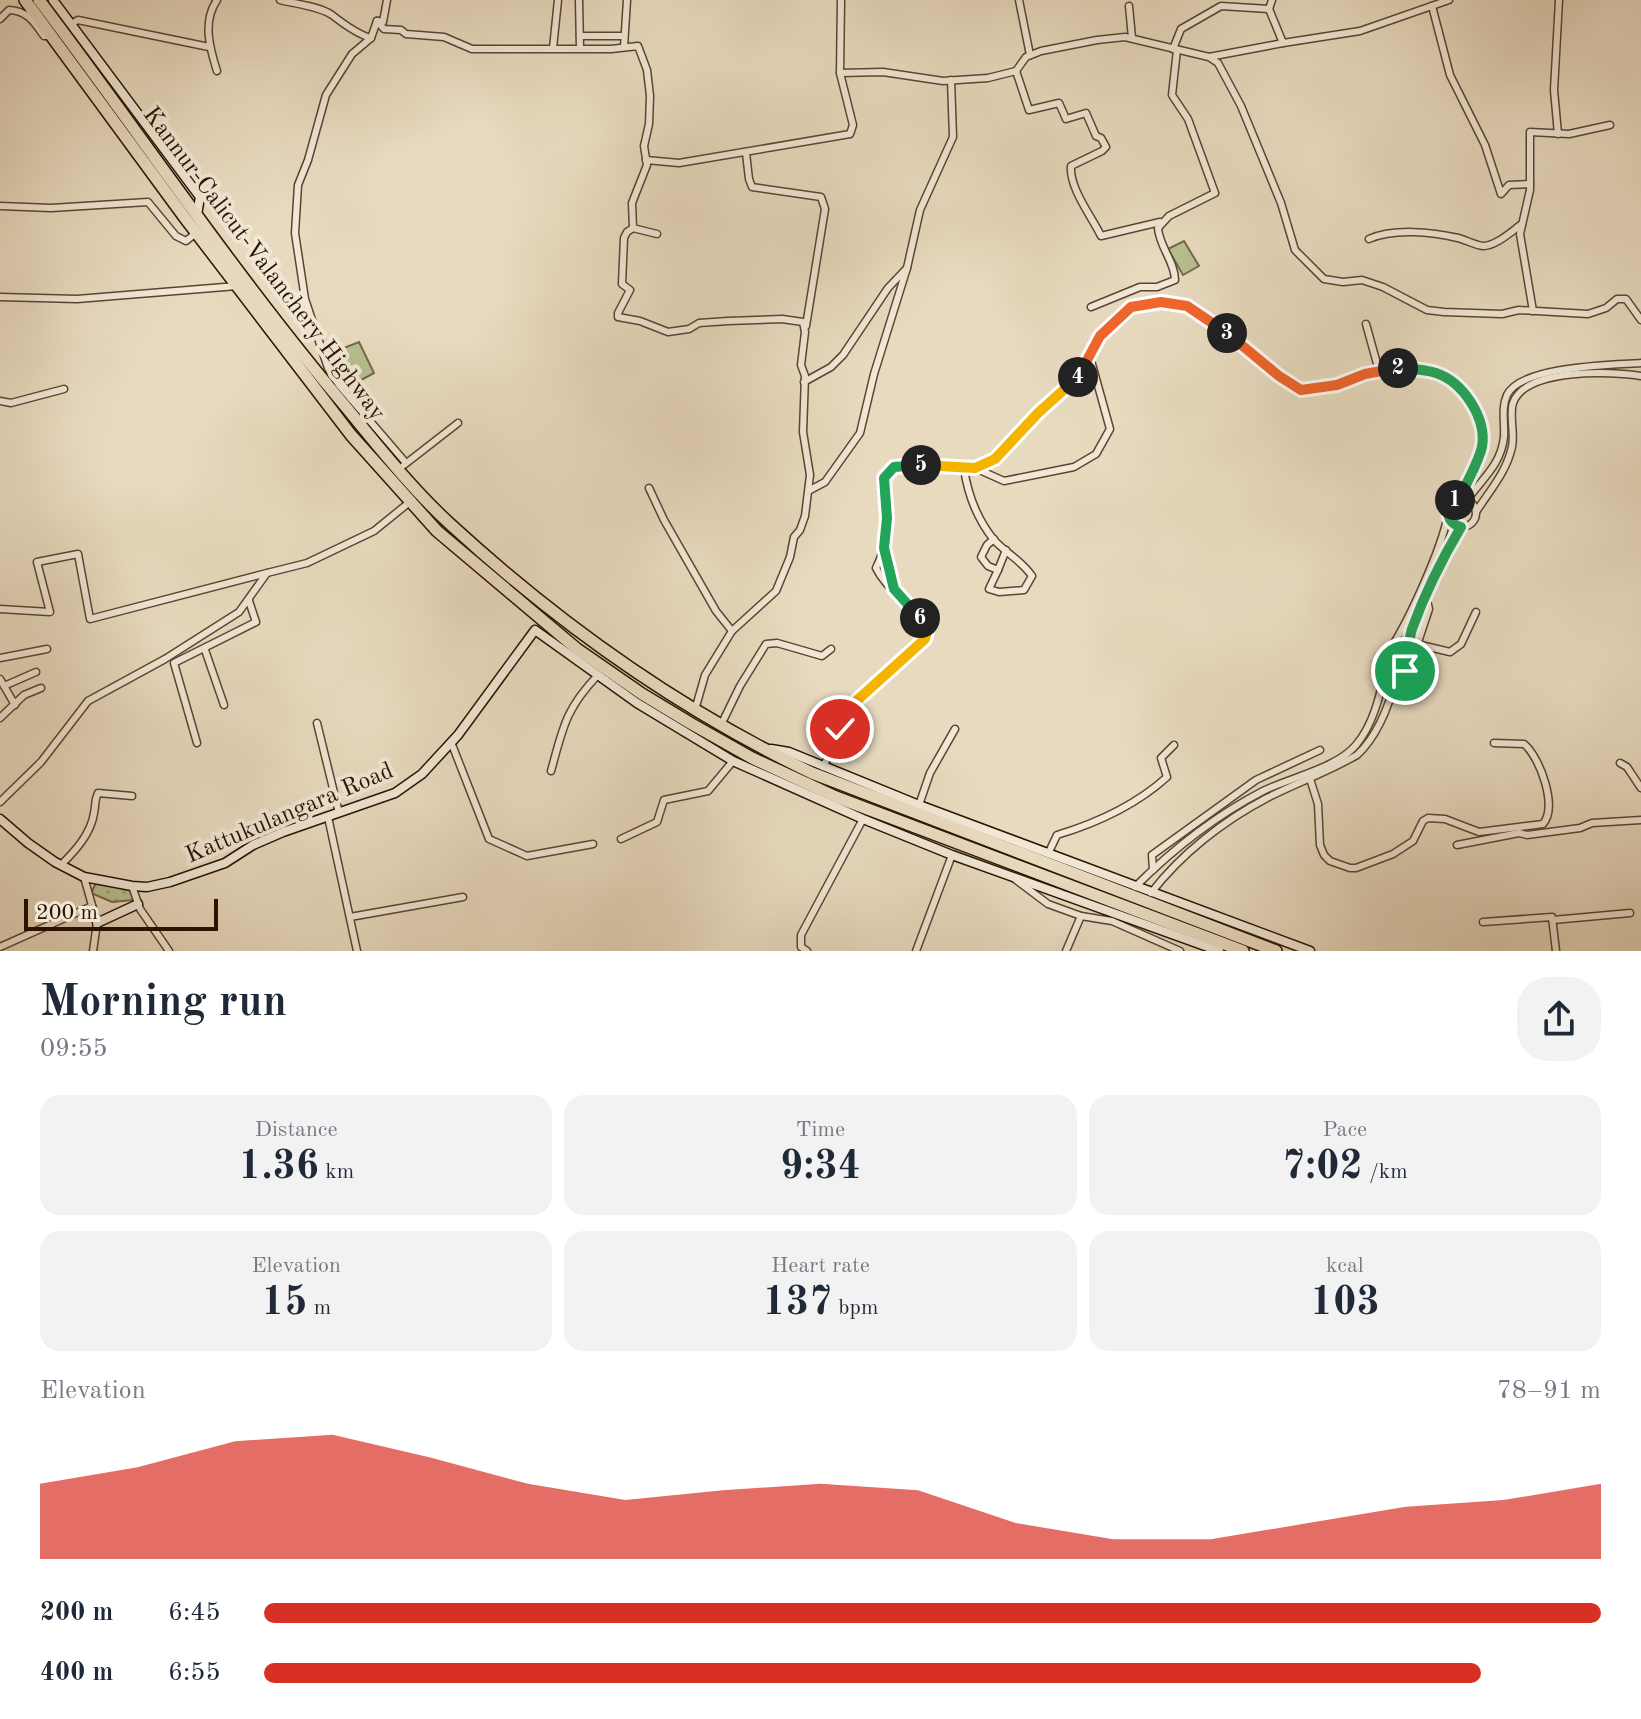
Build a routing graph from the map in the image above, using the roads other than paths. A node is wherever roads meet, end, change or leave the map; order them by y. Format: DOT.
graph roads {
  1 [pos="25,0"];
  2 [pos="39,0"];
  3 [pos="53,0"];
  4 [pos="217,0"];
  5 [pos="280,0"];
  6 [pos="387,0"];
  7 [pos="558,0"];
  8 [pos="579,0"];
  9 [pos="627,0"];
  10 [pos="841,0"];
  11 [pos="1019,0"];
  12 [pos="1272,0"];
  13 [pos="1449,0"];
  14 [pos="1559,0"];
  15 [pos="1129,6"];
  16 [pos="1432,6"];
  17 [pos="0,7"];
  18 [pos="1269,9"];
  19 [pos="9,10"];
  20 [pos="0,19"];
  21 [pos="377,21"];
  22 [pos="71,24"];
  23 [pos="580,36"];
  24 [pos="624,36"];
  25 [pos="53,37"];
  26 [pos="371,38"];
  27 [pos="1132,38"];
  28 [pos="1283,43"];
  29 [pos="209,47"];
  30 [pos="624,47"];
  31 [pos="553,48"];
  32 [pos="580,48"];
  33 [pos="1175,49"];
  34 [pos="1030,55"];
  35 [pos="1209,57"];
  36 [pos="217,71"];
  37 [pos="1016,71"];
  38 [pos="840,73"];
  39 [pos="951,80"];
  40 [pos="1610,125"];
  41 [pos="1558,134"];
  42 [pos="746,153"];
  43 [pos="646,160"];
  44 [pos="1530,184"];
  45 [pos="0,206"];
  46 [pos="197,215"];
  47 [pos="1163,220"];
  48 [pos="1522,224"];
  49 [pos="633,228"];
  50 [pos="196,233"];
  51 [pos="657,234"];
  52 [pos="1369,239"];
  53 [pos="907,268"];
  54 [pos="237,286"];
  55 [pos="0,297"];
  56 [pos="1091,307"];
  57 [pos="1533,311"];
  58 [pos="1641,320"];
  59 [pos="1366,324"];
  60 [pos="805,332"];
  61 [pos="1090,357"];
  62 [pos="1641,363"];
  63 [pos="1379,371"];
  64 [pos="1641,376"];
  65 [pos="804,382"];
  66 [pos="64,389"];
  67 [pos="0,401"];
  68 [pos="458,423"];
  69 [pos="402,466"];
  70 [pos="975,468"];
  71 [pos="964,469"];
  72 [pos="649,488"];
  73 [pos="810,490"];
  74 [pos="1463,499"];
  75 [pos="411,501"];
  76 [pos="1476,512"];
  77 [pos="1448,515"];
  78 [pos="1461,527"];
  79 [pos="994,539"];
  80 [pos="884,548"];
  81 [pos="1006,550"];
  82 [pos="998,570"];
  83 [pos="267,573"];
  84 [pos="894,589"];
  85 [pos="1426,596"];
  86 [pos="249,601"];
  87 [pos="0,609"];
  88 [pos="1476,612"];
  89 [pos="732,631"];
  90 [pos="1408,642"];
  91 [pos="1417,645"];
  92 [pos="1391,648"];
  93 [pos="47,649"];
  94 [pos="831,649"];
  95 [pos="205,650"];
  96 [pos="1407,654"];
  97 [pos="0,658"];
  98 [pos="1385,671"];
  99 [pos="36,672"];
  100 [pos="1397,675"];
  101 [pos="597,676"];
  102 [pos="2,683"];
  103 [pos="41,688"];
  104 [pos="15,705"];
  105 [pos="224,705"];
  106 [pos="695,710"];
  107 [pos="0,718"];
  108 [pos="317,723"];
  109 [pos="721,725"];
  110 [pos="955,729"];
  111 [pos="451,742"];
  112 [pos="197,743"];
  113 [pos="1494,743"];
  114 [pos="1174,745"];
  115 [pos="758,747"];
  116 [pos="1320,750"];
  117 [pos="733,761"];
  118 [pos="1620,763"];
  119 [pos="823,767"];
  120 [pos="551,771"];
  121 [pos="1310,779"];
  122 [pos="1641,788"];
  123 [pos="132,796"];
  124 [pos="0,802"];
  125 [pos="919,805"];
  126 [pos="339,813"];
  127 [pos="328,817"];
  128 [pos="0,819"];
  129 [pos="863,819"];
  130 [pos="1641,820"];
  131 [pos="1490,835"];
  132 [pos="621,839"];
  133 [pos="593,844"];
  134 [pos="1457,845"];
  135 [pos="952,855"];
  136 [pos="1041,863"];
  137 [pos="61,865"];
  138 [pos="1153,870"];
  139 [pos="84,877"];
  140 [pos="1012,877"];
  141 [pos="132,886"];
  142 [pos="1135,887"];
  143 [pos="1151,893"];
  144 [pos="463,897"];
  145 [pos="138,904"];
  146 [pos="92,906"];
  147 [pos="1630,913"];
  148 [pos="1081,916"];
  149 [pos="350,917"];
  150 [pos="1553,920"];
  151 [pos="1483,922"];
  152 [pos="97,923"];
  153 [pos="0,947"];
  154 [pos="93,951"];
  155 [pos="169,951"];
  156 [pos="357,951"];
  157 [pos="807,951"];
  158 [pos="916,951"];
  159 [pos="1066,951"];
  160 [pos="1180,951"];
  161 [pos="1219,951"];
  162 [pos="1243,951"];
  163 [pos="1276,951"];
  164 [pos="1310,951"];
  165 [pos="1556,951"];
  1 -- 25 [label="highway, Kannur-Calicut-Valanchery Highway"];
  2 -- 46 [label="highway, Kannur-Calicut-Valanchery Highway"];
  3 -- 22 [label="street"];
  4 -- 29 [label="street"];
  5 -- 26 [label="street"];
  6 -- 21 [label="street"];
  7 -- 31 [label="street"];
  8 -- 23 [label="street"];
  9 -- 24 [label="street"];
  10 -- 38 [label="street"];
  11 -- 34 [label="street"];
  12 -- 18 [label="street"];
  13 -- 16 [label="street"];
  14 -- 41 [label="street"];
  15 -- 27 [label="street"];
  16 -- 28 [label="street"];
  16 -- 44 [label="street"];
  17 -- 19 [label="street"];
  18 -- 28 [label="street"];
  18 -- 33 [label="street"];
  19 -- 20 [label="street"];
  19 -- 25 [label="street"];
  21 -- 26 [label="street"];
  21 -- 31 [label="street"];
  22 -- 29 [label="street"];
  22 -- 46 [label="street"];
  23 -- 24 [label="street"];
  23 -- 32 [label="street"];
  24 -- 30 [label="street"];
  25 -- 50 [label="highway, Kannur-Calicut-Valanchery Highway"];
  26 -- 69 [label="street"];
  27 -- 33 [label="street"];
  27 -- 34 [label="street"];
  28 -- 35 [label="street"];
  29 -- 36 [label="street"];
  30 -- 32 [label="street"];
  30 -- 43 [label="street"];
  31 -- 32 [label="street"];
  33 -- 35 [label="street"];
  33 -- 47 [label="street"];
  34 -- 37 [label="street"];
  35 -- 57 [label="street"];
  37 -- 39 [label="street"];
  37 -- 47 [label="street"];
  38 -- 39 [label="street"];
  38 -- 42 [label="street"];
  39 -- 53 [label="street"];
  40 -- 41 [label="street"];
  41 -- 44 [label="street"];
  42 -- 43 [label="street"];
  42 -- 60 [label="street"];
  43 -- 49 [label="street"];
  44 -- 48 [label="street"];
  45 -- 50 [label="street"];
  46 -- 69 [label="highway, Kannur-Calicut-Valanchery Highway"];
  47 -- 56 [label="street"];
  48 -- 52 [label="street"];
  48 -- 57 [label="street"];
  49 -- 51 [label="street"];
  49 -- 60 [label="street"];
  50 -- 54 [label="highway, Kannur-Calicut-Valanchery Highway"];
  53 -- 65 [label="street"];
  53 -- 73 [label="street"];
  54 -- 55 [label="street"];
  54 -- 75 [label="highway, Kannur-Calicut-Valanchery Highway"];
  57 -- 58 [label="street"];
  59 -- 63 [label="street"];
  60 -- 65 [label="street"];
  61 -- 63 [label="street"];
  61 -- 70 [label="street"];
  61 -- 70 [label="street"];
  62 -- 74 [label="street"];
  63 -- 74 [label="street"];
  64 -- 76 [label="street"];
  65 -- 73 [label="street"];
  66 -- 67 [label="street"];
  68 -- 69 [label="street"];
  69 -- 106 [label="highway, Kannur-Calicut-Valanchery Highway"];
  70 -- 71 [label="street"];
  71 -- 79 [label="street"];
  71 -- 80 [label="street"];
  72 -- 89 [label="street"];
  73 -- 89 [label="street"];
  74 -- 76 [label="street"];
  74 -- 77 [label="street"];
  75 -- 83 [label="street"];
  75 -- 136 [label="highway, Kannur-Calicut-Valanchery Highway"];
  76 -- 78 [label="street"];
  77 -- 78 [label="street"];
  77 -- 92 [label="street"];
  78 -- 85 [label="street"];
  79 -- 81 [label="street"];
  79 -- 82 [label="street"];
  80 -- 84 [label="street"];
  80 -- 84 [label="street"];
  81 -- 82 [label="street"];
  81 -- 82 [label="street"];
  83 -- 86 [label="street"];
  83 -- 87 [label="street"];
  84 -- 119 [label="street"];
  85 -- 90 [label="street"];
  85 -- 91 [label="street"];
  86 -- 95 [label="street"];
  86 -- 124 [label="street"];
  88 -- 91 [label="street"];
  89 -- 106 [label="street"];
  90 -- 91 [label="street"];
  90 -- 96 [label="street"];
  92 -- 96 [label="street"];
  92 -- 98 [label="street"];
  93 -- 97 [label="street"];
  94 -- 109 [label="street"];
  95 -- 105 [label="street"];
  95 -- 112 [label="street"];
  96 -- 100 [label="street"];
  98 -- 100 [label="street"];
  98 -- 138 [label="street"];
  99 -- 102 [label="street"];
  100 -- 121 [label="street"];
  101 -- 111 [label="street, Kattukulangara Road"];
  101 -- 117 [label="street"];
  101 -- 120 [label="street"];
  102 -- 104 [label="street"];
  103 -- 104 [label="street"];
  104 -- 107 [label="street"];
  106 -- 109 [label="highway, Kannur-Calicut-Valanchery Highway"];
  108 -- 126 [label="street"];
  109 -- 115 [label="highway, Kannur-Calicut-Valanchery Highway"];
  110 -- 125 [label="street"];
  111 -- 126 [label="street, Kattukulangara Road"];
  111 -- 133 [label="street"];
  113 -- 131 [label="street"];
  114 -- 136 [label="street"];
  115 -- 119 [label="street"];
  115 -- 136 [label="highway, Kannur-Calicut-Valanchery Highway"];
  116 -- 138 [label="street"];
  117 -- 129 [label="street"];
  117 -- 132 [label="street"];
  118 -- 122 [label="street"];
  119 -- 125 [label="street"];
  121 -- 131 [label="street"];
  121 -- 143 [label="street"];
  123 -- 137 [label="street"];
  125 -- 136 [label="street"];
  126 -- 127 [label="street, Kattukulangara Road"];
  127 -- 141 [label="street, Kattukulangara Road"];
  127 -- 149 [label="street"];
  128 -- 137 [label="street, Kattukulangara Road"];
  129 -- 135 [label="street"];
  129 -- 157 [label="street"];
  130 -- 131 [label="street"];
  131 -- 134 [label="street"];
  135 -- 140 [label="street"];
  135 -- 158 [label="street"];
  136 -- 142 [label="street"];
  136 -- 162 [label="highway"];
  136 -- 163 [label="highway, Kannur-Calicut-Valanchery Highway"];
  137 -- 139 [label="street, Kattukulangara Road"];
  138 -- 142 [label="street"];
  139 -- 141 [label="street, Kattukulangara Road"];
  139 -- 146 [label="street"];
  140 -- 148 [label="street"];
  140 -- 161 [label="street"];
  141 -- 145 [label="street"];
  142 -- 143 [label="street"];
  143 -- 164 [label="street"];
  144 -- 149 [label="street"];
  145 -- 152 [label="street"];
  145 -- 155 [label="street"];
  146 -- 152 [label="street"];
  146 -- 153 [label="street"];
  147 -- 150 [label="street"];
  148 -- 159 [label="street"];
  148 -- 160 [label="street"];
  149 -- 156 [label="street"];
  150 -- 151 [label="street"];
  150 -- 165 [label="street"];
  152 -- 154 [label="street"];
}
